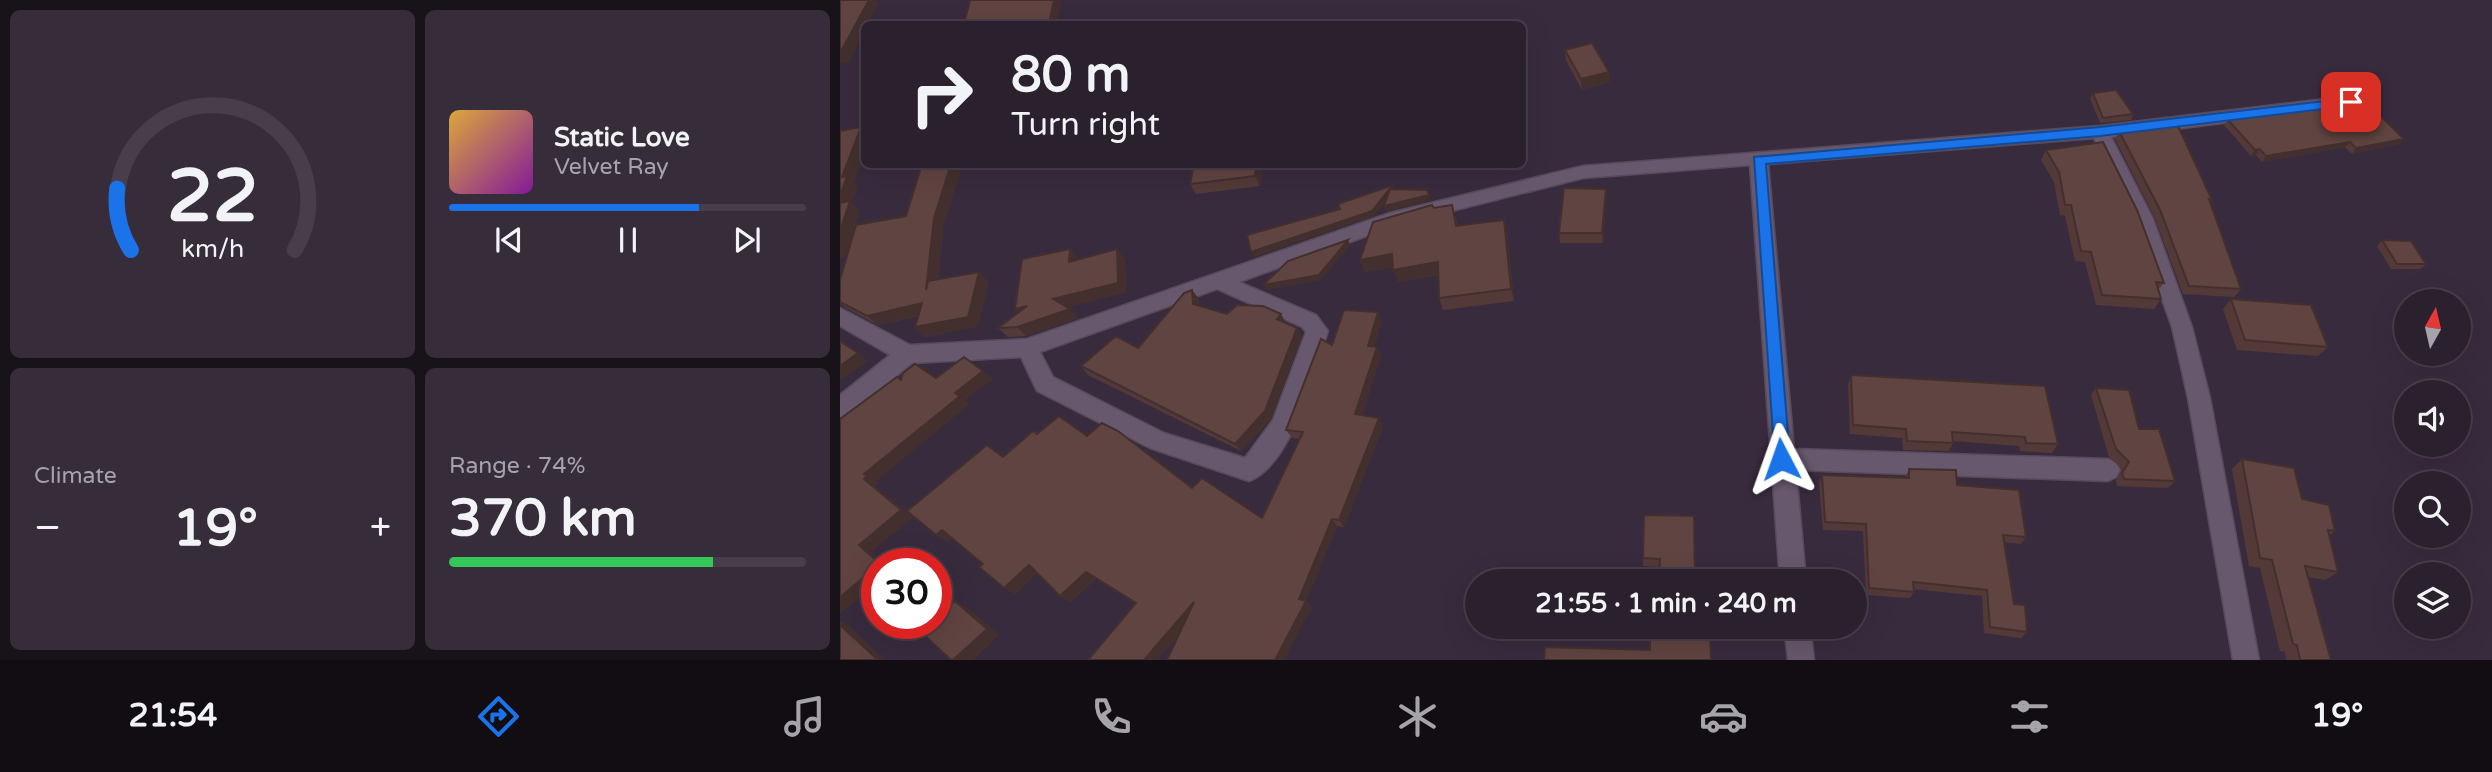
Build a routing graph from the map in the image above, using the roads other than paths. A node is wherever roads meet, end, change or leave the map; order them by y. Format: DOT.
graph roads {
  1 [pos="2351,102"];
  2 [pos="2100,132"];
  3 [pos="1759,160"];
  4 [pos="1217,281"];
  5 [pos="840,316"];
  6 [pos="1027,348"];
  7 [pos="907,354"];
  8 [pos="840,408"];
  9 [pos="1781,459"];
  10 [pos="2108,470"];
  11 [pos="1792,569"];
  12 [pos="1799,639"];
  13 [pos="1801,660"];
  14 [pos="2246,660"];
  1 -- 2 [label="street"];
  2 -- 3 [label="street"];
  2 -- 14 [label="street"];
  3 -- 4 [label="street"];
  3 -- 9 [label="street"];
  4 -- 6 [label="street"];
  4 -- 6 [label="street"];
  5 -- 7 [label="street"];
  6 -- 7 [label="street"];
  7 -- 8 [label="street"];
  9 -- 10 [label="street"];
  9 -- 11 [label="street"];
  12 -- 13 [label="street"];
}
